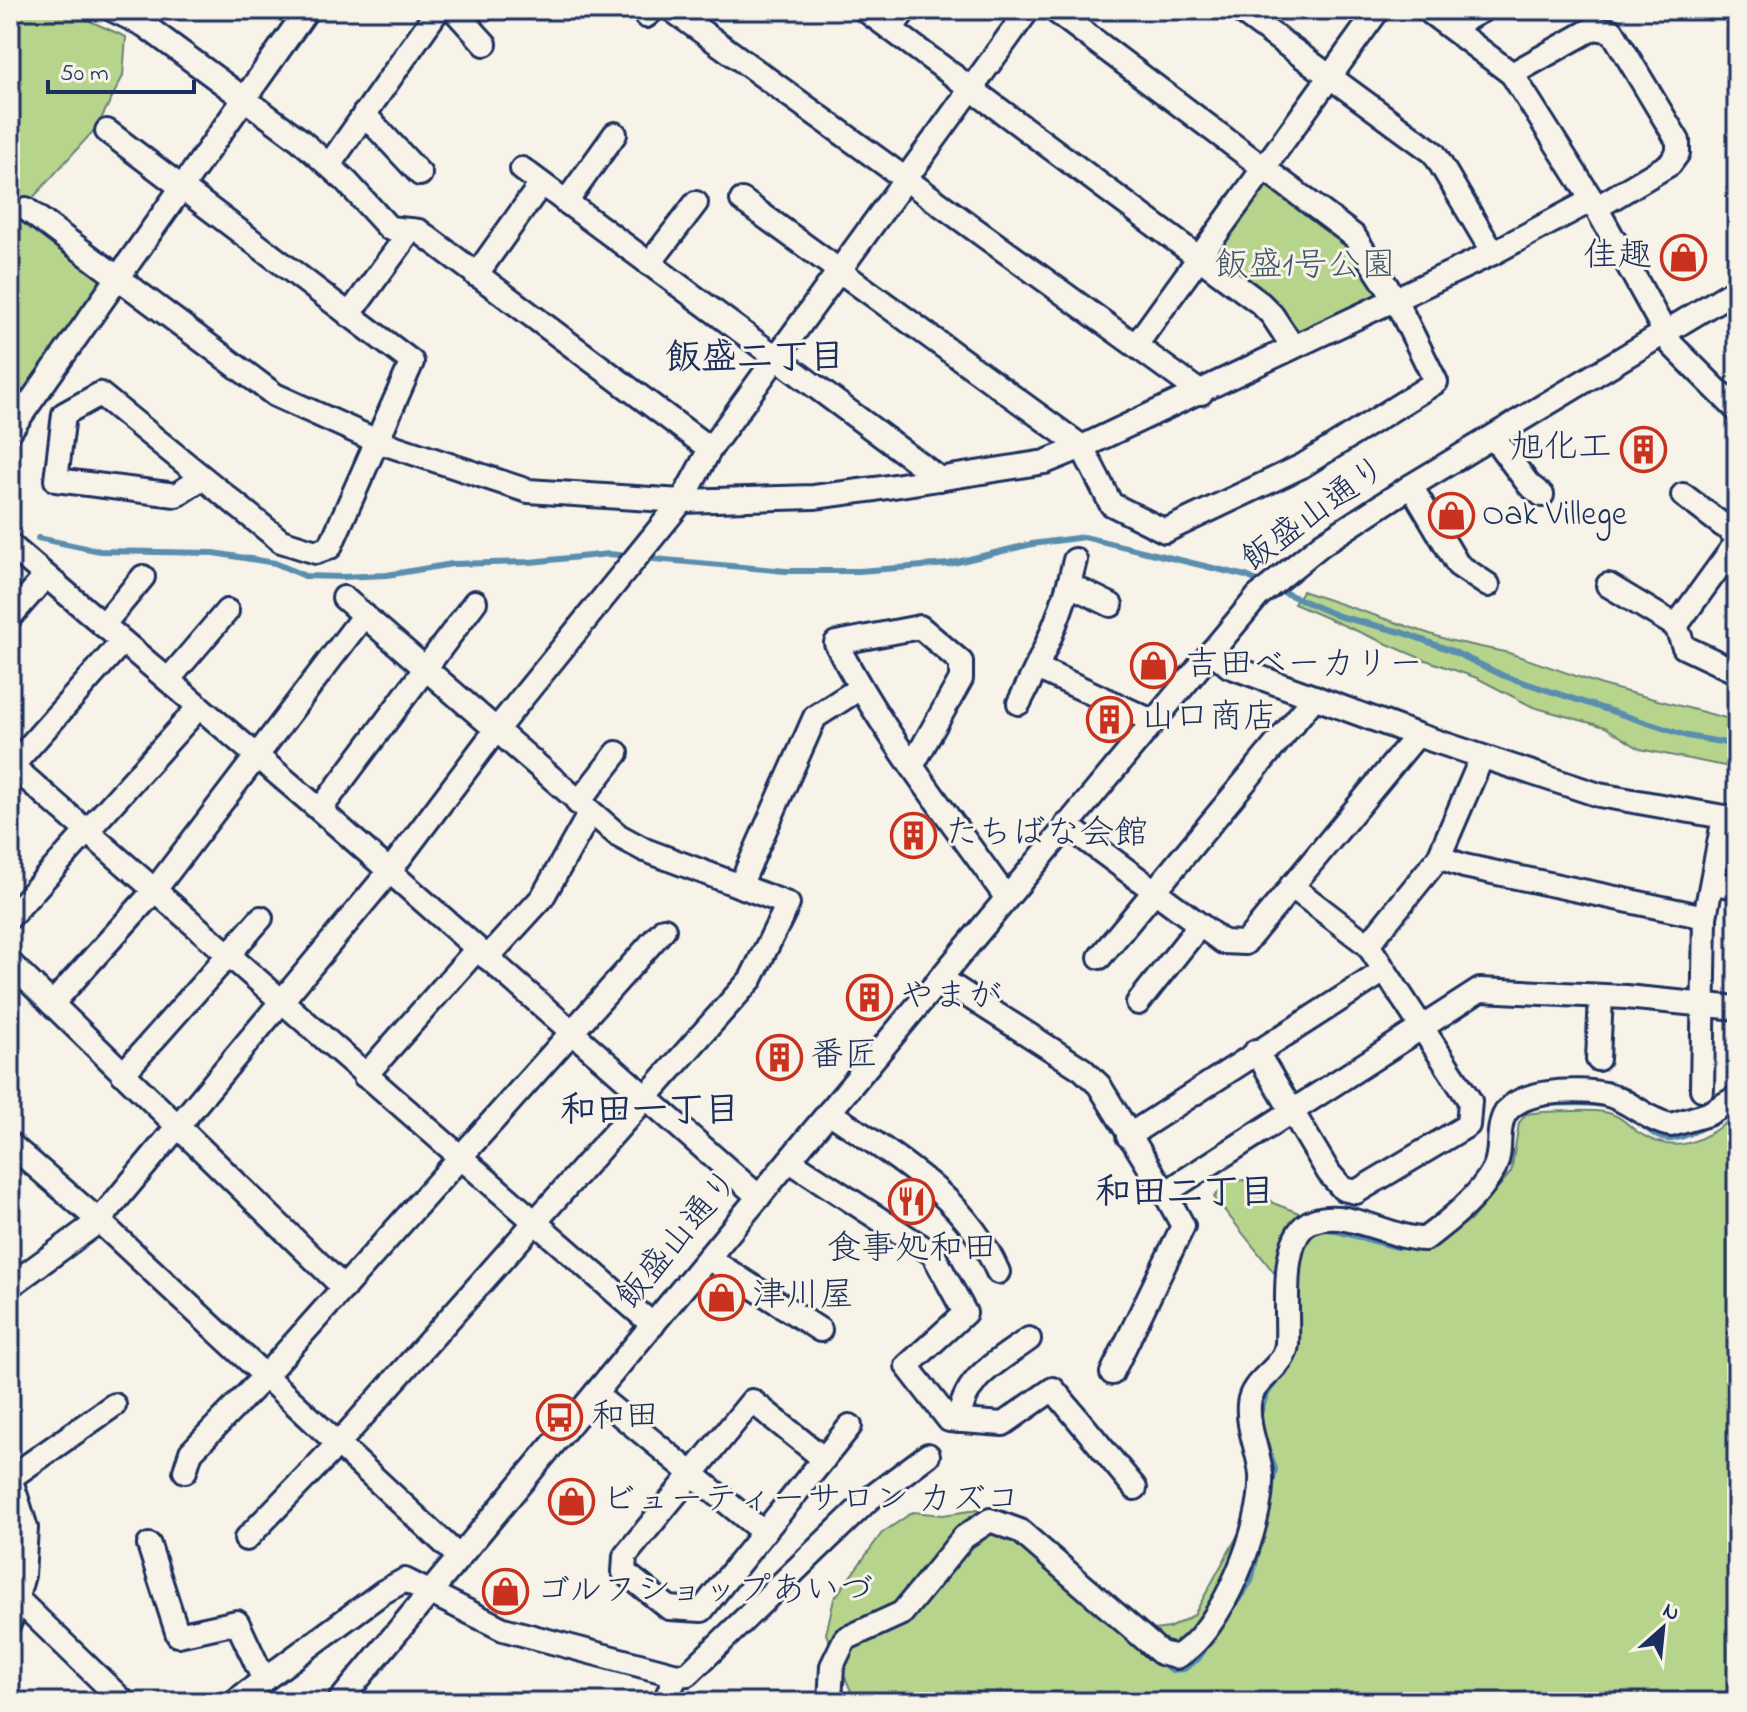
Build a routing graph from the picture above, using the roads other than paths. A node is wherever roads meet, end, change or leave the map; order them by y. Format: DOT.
graph roads {
  1 [pos="113,10"];
  2 [pos="306,10"];
  3 [pos="438,10"];
  4 [pos="454,10"];
  5 [pos="672,10"];
  6 [pos="865,10"];
  7 [pos="905,10"];
  8 [pos="1028,10"];
  9 [pos="1054,10"];
  10 [pos="1239,10"];
  11 [pos="1378,10"];
  12 [pos="1427,10"];
  13 [pos="1483,10"];
  14 [pos="1451,27"];
  15 [pos="891,29"];
  16 [pos="485,44"];
  17 [pos="1512,74"];
  18 [pos="1332,78"];
  19 [pos="972,89"];
  20 [pos="244,100"];
  21 [pos="364,114"];
  22 [pos="107,131"];
  23 [pos="615,134"];
  24 [pos="329,165"];
  25 [pos="522,169"];
  26 [pos="1265,169"];
  27 [pos="420,174"];
  28 [pos="905,178"];
  29 [pos="541,184"];
  30 [pos="181,189"];
  31 [pos="742,200"];
  32 [pos="566,202"];
  33 [pos="696,203"];
  34 [pos="1594,204"];
  35 [pos="26,209"];
  36 [pos="411,230"];
  37 [pos="1493,253"];
  38 [pos="1200,258"];
  39 [pos="649,264"];
  40 [pos="839,269"];
  41 [pos="476,275"];
  42 [pos="117,280"];
  43 [pos="1737,289"];
  44 [pos="1395,299"];
  45 [pos="349,315"];
  46 [pos="1665,333"];
  47 [pos="1136,345"];
  48 [pos="1293,347"];
  49 [pos="775,358"];
  50 [pos="1201,393"];
  51 [pos="36,394"];
  52 [pos="1737,410"];
  53 [pos="64,414"];
  54 [pos="10,431"];
  55 [pos="1493,437"];
  56 [pos="377,441"];
  57 [pos="1082,447"];
  58 [pos="710,449"];
  59 [pos="202,478"];
  60 [pos="940,479"];
  61 [pos="1411,486"];
  62 [pos="1542,495"];
  63 [pos="1683,495"];
  64 [pos="682,501"];
  65 [pos="1737,536"];
  66 [pos="1737,542"];
  67 [pos="10,545"];
  68 [pos="1075,560"];
  69 [pos="45,577"];
  70 [pos="143,577"];
  71 [pos="1070,585"];
  72 [pos="1488,585"];
  73 [pos="1608,585"];
  74 [pos="344,598"];
  75 [pos="475,602"];
  76 [pos="1111,605"];
  77 [pos="227,611"];
  78 [pos="364,615"];
  79 [pos="10,617"];
  80 [pos="103,625"];
  81 [pos="1676,626"];
  82 [pos="122,642"];
  83 [pos="1212,651"];
  84 [pos="1037,668"];
  85 [pos="425,669"];
  86 [pos="1737,672"];
  87 [pos="168,680"];
  88 [pos="860,688"];
  89 [pos="1315,697"];
  90 [pos="1019,703"];
  91 [pos="199,707"];
  92 [pos="1152,721"];
  93 [pos="496,730"];
  94 [pos="1417,735"];
  95 [pos="617,753"];
  96 [pos="1482,757"];
  97 [pos="258,758"];
  98 [pos="11,765"];
  99 [pos="912,766"];
  100 [pos="584,808"];
  101 [pos="320,810"];
  102 [pos="1066,825"];
  103 [pos="88,832"];
  104 [pos="1439,857"];
  105 [pos="389,872"];
  106 [pos="1712,883"];
  107 [pos="740,886"];
  108 [pos="1291,886"];
  109 [pos="1737,887"];
  110 [pos="154,891"];
  111 [pos="1156,891"];
  112 [pos="1006,897"];
  113 [pos="10,917"];
  114 [pos="1705,917"];
  115 [pos="261,918"];
  116 [pos="1200,925"];
  117 [pos="664,929"];
  118 [pos="1368,945"];
  119 [pos="482,954"];
  120 [pos="227,956"];
  121 [pos="1100,957"];
  122 [pos="10,963"];
  123 [pos="1384,971"];
  124 [pos="940,978"];
  125 [pos="1601,996"];
  126 [pos="280,1003"];
  127 [pos="1138,1003"];
  128 [pos="52,1004"];
  129 [pos="1702,1004"];
  130 [pos="1737,1008"];
  131 [pos="1420,1027"];
  132 [pos="573,1033"];
  133 [pos="1256,1051"];
  134 [pos="1598,1059"];
  135 [pos="123,1074"];
  136 [pos="365,1076"];
  137 [pos="1702,1089"];
  138 [pos="1737,1097"];
  139 [pos="646,1098"];
  140 [pos="1291,1111"];
  141 [pos="829,1112"];
  142 [pos="177,1126"];
  143 [pos="1128,1136"];
  144 [pos="10,1144"];
  145 [pos="461,1158"];
  146 [pos="790,1161"];
  147 [pos="1165,1193"];
  148 [pos="759,1197"];
  149 [pos="99,1221"];
  150 [pos="535,1222"];
  151 [pos="708,1258"];
  152 [pos="998,1272"];
  153 [pos="10,1286"];
  154 [pos="344,1288"];
  155 [pos="653,1325"];
  156 [pos="820,1330"];
  157 [pos="1029,1339"];
  158 [pos="1112,1373"];
  159 [pos="264,1377"];
  160 [pos="595,1394"];
  161 [pos="114,1405"];
  162 [pos="959,1421"];
  163 [pos="850,1426"];
  164 [pos="337,1445"];
  165 [pos="928,1455"];
  166 [pos="824,1459"];
  167 [pos="185,1471"];
  168 [pos="692,1473"];
  169 [pos="10,1478"];
  170 [pos="1135,1488"];
  171 [pos="763,1532"];
  172 [pos="246,1539"];
  173 [pos="149,1545"];
  174 [pos="459,1557"];
  175 [pos="431,1591"];
  176 [pos="12,1595"];
  177 [pos="10,1622"];
  178 [pos="677,1675"];
  179 [pos="264,1680"];
  180 [pos="124,1702"];
  181 [pos="234,1702"];
  182 [pos="339,1702"];
  183 [pos="664,1702"];
  184 [pos="830,1702"];
  1 -- 20 [label="street"];
  2 -- 20 [label="street"];
  3 -- 21 [label="street"];
  4 -- 16 [label="street"];
  5 -- 28 [label="street"];
  6 -- 15 [label="street"];
  7 -- 15 [label="street"];
  8 -- 19 [label="street"];
  9 -- 26 [label="street"];
  10 -- 18 [label="street"];
  11 -- 18 [label="street"];
  12 -- 14 [label="street"];
  13 -- 14 [label="street"];
  14 -- 17 [label="street"];
  15 -- 19 [label="street"];
  17 -- 34 [label="street"];
  17 -- 34 [label="street"];
  18 -- 26 [label="street"];
  18 -- 37 [label="street"];
  19 -- 28 [label="street"];
  19 -- 38 [label="street"];
  20 -- 24 [label="street"];
  20 -- 30 [label="street"];
  21 -- 24 [label="street"];
  21 -- 27 [label="street"];
  22 -- 30 [label="street"];
  23 -- 32 [label="street"];
  24 -- 36 [label="street"];
  25 -- 29 [label="street"];
  26 -- 38 [label="street"];
  26 -- 44 [label="street"];
  28 -- 40 [label="street"];
  28 -- 47 [label="street"];
  29 -- 32 [label="street"];
  29 -- 41 [label="street"];
  30 -- 42 [label="street"];
  30 -- 45 [label="street"];
  31 -- 40 [label="street"];
  32 -- 39 [label="street"];
  33 -- 39 [label="street"];
  34 -- 37 [label="street"];
  34 -- 46 [label="street"];
  35 -- 42 [label="street"];
  36 -- 41 [label="street"];
  36 -- 45 [label="street"];
  37 -- 44 [label="street"];
  38 -- 47 [label="street"];
  38 -- 48 [label="street"];
  39 -- 49 [label="street"];
  40 -- 49 [label="street"];
  40 -- 57 [label="street"];
  41 -- 58 [label="street"];
  42 -- 51 [label="street"];
  42 -- 56 [label="street"];
  43 -- 46 [label="street, 飯盛山通り"];
  44 -- 48 [label="street"];
  44 -- 57 [label="street"];
  45 -- 56 [label="street"];
  46 -- 52 [label="street"];
  46 -- 55 [label="street, 飯盛山通り"];
  47 -- 50 [label="street"];
  48 -- 50 [label="street"];
  49 -- 58 [label="street"];
  49 -- 60 [label="street"];
  50 -- 57 [label="street"];
  51 -- 53 [label="street"];
  51 -- 54 [label="street"];
  53 -- 59 [label="street"];
  53 -- 59 [label="street"];
  55 -- 61 [label="street, 飯盛山通り"];
  55 -- 62 [label="street"];
  56 -- 59 [label="street"];
  56 -- 64 [label="street"];
  57 -- 60 [label="street"];
  58 -- 64 [label="street"];
  60 -- 64 [label="street"];
  61 -- 72 [label="street"];
  61 -- 83 [label="street, 飯盛山通り"];
  63 -- 65 [label="street"];
  64 -- 93 [label="street"];
  66 -- 81 [label="street"];
  67 -- 69 [label="street"];
  68 -- 71 [label="street"];
  69 -- 79 [label="street"];
  69 -- 80 [label="street"];
  70 -- 80 [label="street"];
  71 -- 76 [label="street"];
  71 -- 84 [label="street"];
  73 -- 81 [label="street"];
  74 -- 78 [label="street"];
  75 -- 85 [label="street"];
  77 -- 87 [label="street"];
  78 -- 85 [label="street"];
  78 -- 97 [label="street"];
  80 -- 82 [label="street"];
  81 -- 86 [label="street"];
  82 -- 87 [label="street"];
  82 -- 98 [label="street"];
  83 -- 89 [label="street"];
  83 -- 92 [label="street, 飯盛山通り"];
  84 -- 90 [label="street"];
  84 -- 92 [label="street"];
  85 -- 93 [label="street"];
  85 -- 101 [label="street"];
  87 -- 91 [label="street"];
  88 -- 99 [label="street"];
  88 -- 99 [label="street"];
  88 -- 107 [label="street"];
  89 -- 94 [label="street"];
  89 -- 111 [label="street"];
  91 -- 97 [label="street"];
  91 -- 103 [label="street"];
  92 -- 102 [label="street, 飯盛山通り"];
  93 -- 100 [label="street"];
  93 -- 105 [label="street"];
  94 -- 96 [label="street"];
  94 -- 108 [label="street"];
  95 -- 100 [label="street"];
  96 -- 104 [label="street"];
  96 -- 106 [label="street"];
  97 -- 101 [label="street"];
  97 -- 110 [label="street"];
  98 -- 103 [label="street"];
  99 -- 112 [label="street"];
  100 -- 107 [label="street"];
  100 -- 119 [label="street"];
  101 -- 105 [label="street"];
  102 -- 111 [label="street"];
  102 -- 112 [label="street, 飯盛山通り"];
  103 -- 110 [label="street"];
  103 -- 113 [label="street"];
  104 -- 114 [label="street"];
  104 -- 118 [label="street"];
  105 -- 119 [label="street"];
  105 -- 126 [label="street"];
  106 -- 109 [label="street"];
  106 -- 114 [label="street"];
  107 -- 139 [label="street"];
  108 -- 116 [label="street"];
  108 -- 118 [label="street"];
  110 -- 120 [label="street"];
  110 -- 128 [label="street"];
  111 -- 116 [label="street"];
  111 -- 121 [label="street"];
  112 -- 124 [label="street, 飯盛山通り"];
  114 -- 129 [label="street"];
  115 -- 120 [label="street"];
  116 -- 127 [label="street"];
  117 -- 132 [label="street"];
  118 -- 123 [label="street"];
  119 -- 132 [label="street"];
  119 -- 136 [label="street"];
  120 -- 126 [label="street"];
  120 -- 135 [label="street"];
  122 -- 128 [label="street"];
  123 -- 131 [label="street"];
  123 -- 133 [label="street"];
  124 -- 141 [label="street, 飯盛山通り"];
  124 -- 143 [label="street"];
  125 -- 129 [label="street"];
  125 -- 131 [label="street"];
  125 -- 134 [label="street"];
  126 -- 136 [label="street"];
  126 -- 142 [label="street"];
  128 -- 135 [label="street"];
  129 -- 130 [label="street"];
  129 -- 137 [label="street"];
  131 -- 140 [label="street"];
  131 -- 140 [label="street"];
  132 -- 139 [label="street"];
  132 -- 145 [label="street"];
  133 -- 140 [label="street"];
  133 -- 143 [label="street"];
  135 -- 142 [label="street"];
  136 -- 145 [label="street"];
  138 -- 184 [label="street"];
  139 -- 148 [label="street"];
  139 -- 150 [label="street"];
  140 -- 147 [label="street"];
  141 -- 146 [label="street, 飯盛山通り"];
  141 -- 152 [label="street"];
  142 -- 149 [label="street"];
  142 -- 154 [label="street"];
  143 -- 147 [label="street"];
  144 -- 149 [label="street"];
  145 -- 150 [label="street"];
  145 -- 154 [label="street"];
  146 -- 148 [label="street, 飯盛山通り"];
  146 -- 162 [label="street"];
  147 -- 158 [label="street"];
  148 -- 151 [label="street, 飯盛山通り"];
  149 -- 153 [label="street"];
  149 -- 159 [label="street"];
  150 -- 155 [label="street"];
  150 -- 164 [label="street"];
  151 -- 155 [label="street, 飯盛山通り"];
  151 -- 156 [label="street"];
  154 -- 159 [label="street"];
  155 -- 160 [label="street, 飯盛山通り"];
  157 -- 162 [label="street"];
  159 -- 164 [label="street"];
  159 -- 167 [label="street"];
  160 -- 168 [label="street"];
  160 -- 174 [label="street, 飯盛山通り"];
  161 -- 169 [label="street"];
  162 -- 170 [label="street"];
  163 -- 166 [label="street"];
  164 -- 172 [label="street"];
  164 -- 174 [label="street"];
  165 -- 178 [label="street"];
  166 -- 168 [label="street"];
  166 -- 171 [label="street"];
  168 -- 171 [label="street"];
  168 -- 171 [label="street"];
  169 -- 176 [label="street"];
  173 -- 179 [label="street"];
  174 -- 175 [label="street, 飯盛山通り"];
  175 -- 178 [label="street"];
  175 -- 179 [label="street"];
  175 -- 182 [label="street, 飯盛山通り"];
  176 -- 177 [label="street"];
  176 -- 180 [label="street"];
  178 -- 183 [label="street"];
  179 -- 181 [label="street"];
}
